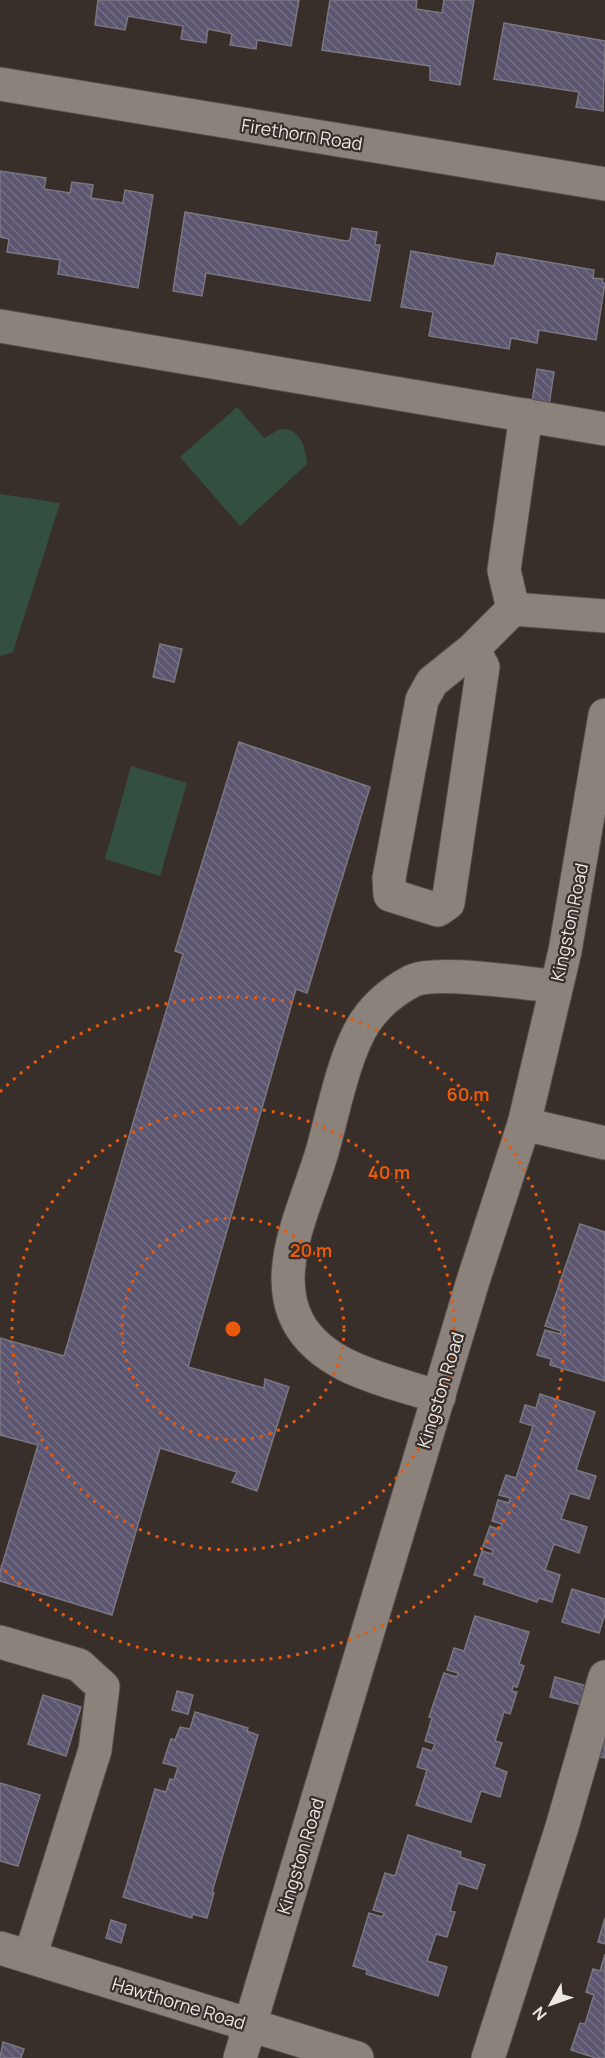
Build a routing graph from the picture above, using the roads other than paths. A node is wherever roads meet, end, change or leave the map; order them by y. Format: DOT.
graph roads {
  1 [pos="0,84"];
  2 [pos="605,184"];
  3 [pos="0,326"];
  4 [pos="526,415"];
  5 [pos="605,429"];
  6 [pos="513,609"];
  7 [pos="605,616"];
  8 [pos="478,658"];
  9 [pos="605,715"];
  10 [pos="556,986"];
  11 [pos="524,1124"];
  12 [pos="605,1143"];
  13 [pos="439,1397"];
  14 [pos="0,1642"];
  15 [pos="605,1677"];
  16 [pos="15,1953"];
  17 [pos="250,2025"];
  18 [pos="240,2058"];
  19 [pos="357,2058"];
  20 [pos="488,2058"];
  1 -- 2 [label="street, Firethorn Road"];
  3 -- 4 [label="street"];
  4 -- 5 [label="street"];
  4 -- 6 [label="street"];
  6 -- 7 [label="street"];
  6 -- 8 [label="street"];
  8 -- 8 [label="street"];
  9 -- 10 [label="street, Kingston Road"];
  10 -- 11 [label="street, Kingston Road"];
  10 -- 13 [label="street"];
  11 -- 12 [label="street"];
  11 -- 13 [label="street, Kingston Road"];
  13 -- 17 [label="street, Kingston Road"];
  14 -- 16 [label="street"];
  15 -- 20 [label="street"];
  16 -- 17 [label="street, Hawthorne Road"];
  17 -- 18 [label="street, Kingston Road"];
  17 -- 19 [label="street, Hawthorne Road"];
}
